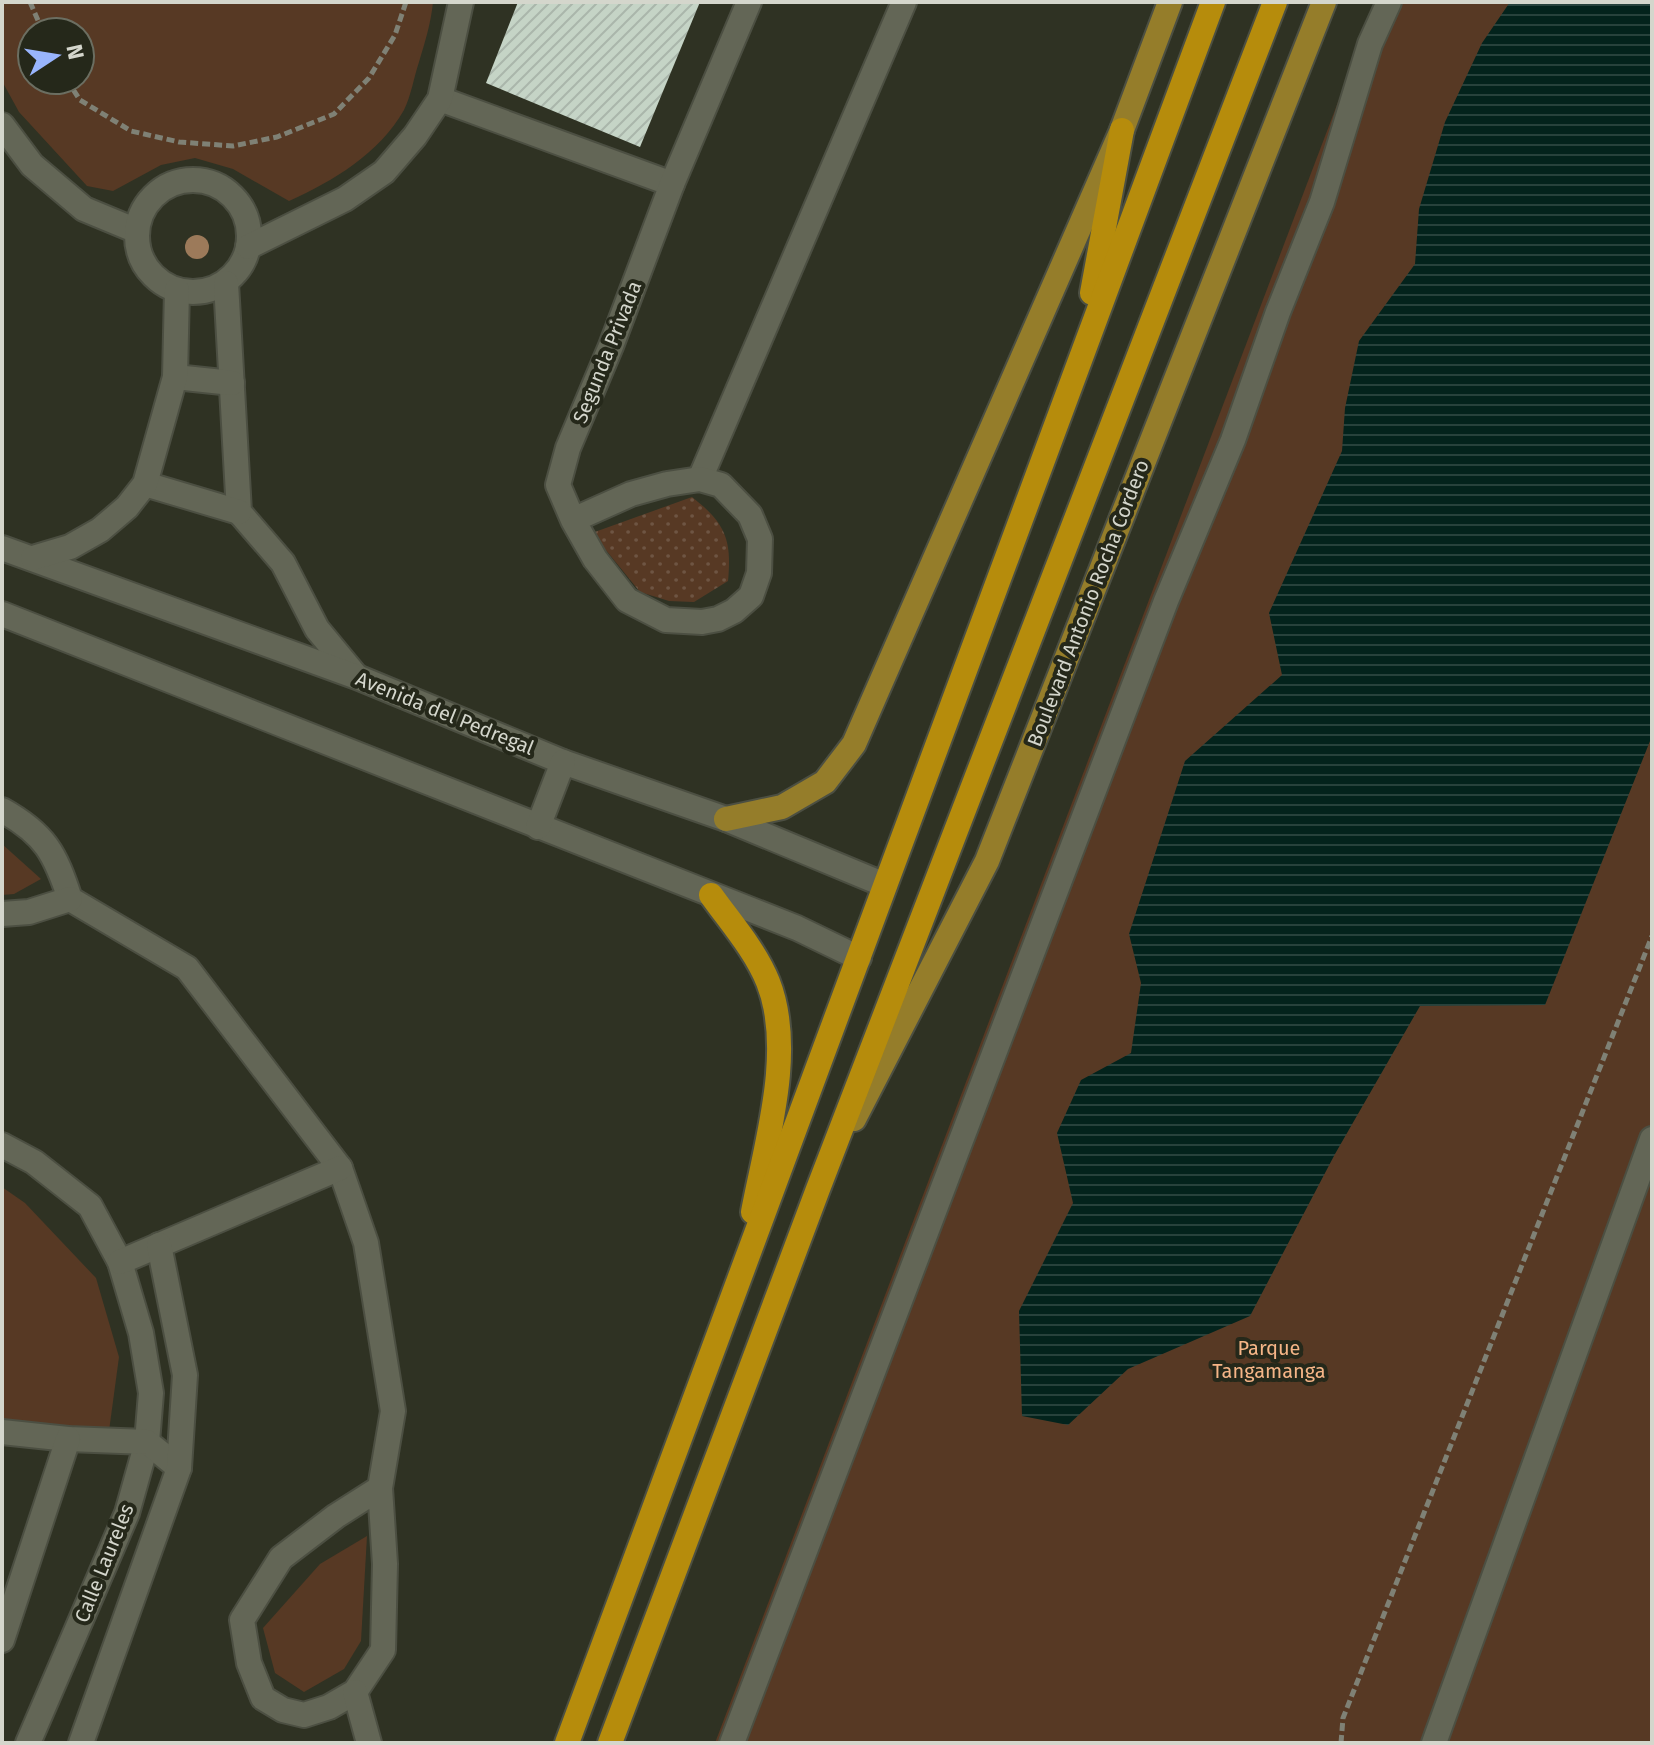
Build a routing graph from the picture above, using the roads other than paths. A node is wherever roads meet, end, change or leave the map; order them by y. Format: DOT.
graph roads {
  1 [pos="461,2"];
  2 [pos="749,2"];
  3 [pos="904,2"];
  4 [pos="1170,2"];
  5 [pos="1213,2"];
  6 [pos="1275,2"];
  7 [pos="1324,2"];
  8 [pos="1389,2"];
  9 [pos="440,99"];
  10 [pos="2,125"];
  11 [pos="1122,130"];
  12 [pos="672,184"];
  13 [pos="137,231"];
  14 [pos="248,247"];
  15 [pos="226,283"];
  16 [pos="177,290"];
  17 [pos="1080,357"];
  18 [pos="175,377"];
  19 [pos="232,383"];
  20 [pos="700,479"];
  21 [pos="145,484"];
  22 [pos="239,512"];
  23 [pos="573,520"];
  24 [pos="2,548"];
  25 [pos="33,558"];
  26 [pos="2,614"];
  27 [pos="357,677"];
  28 [pos="563,762"];
  29 [pos="2,810"];
  30 [pos="726,819"];
  31 [pos="538,827"];
  32 [pos="885,885"];
  33 [pos="711,895"];
  34 [pos="70,899"];
  35 [pos="2,914"];
  36 [pos="859,958"];
  37 [pos="1652,1139"];
  38 [pos="2,1145"];
  39 [pos="340,1168"];
  40 [pos="818,1189"];
  41 [pos="159,1245"];
  42 [pos="120,1262"];
  43 [pos="740,1279"];
  44 [pos="2,1432"];
  45 [pos="68,1439"];
  46 [pos="147,1442"];
  47 [pos="179,1468"];
  48 [pos="380,1488"];
  49 [pos="7,1613"];
  50 [pos="2,1640"];
  51 [pos="355,1692"];
  52 [pos="28,1743"];
  53 [pos="81,1743"];
  54 [pos="369,1743"];
  55 [pos="567,1743"];
  56 [pos="610,1743"];
  57 [pos="732,1743"];
  58 [pos="1434,1743"];
  1 -- 9 [label="street"];
  2 -- 12 [label="street, Segunda Privada"];
  3 -- 20 [label="street"];
  4 -- 11 [label="main road"];
  5 -- 17 [label="highway"];
  6 -- 40 [label="highway"];
  7 -- 40 [label="main road, Boulevard Antonio Rocha Cordero"];
  8 -- 57 [label="street"];
  9 -- 12 [label="street"];
  9 -- 14 [label="street"];
  10 -- 13 [label="street"];
  11 -- 17 [label="highway"];
  11 -- 30 [label="main road"];
  12 -- 23 [label="street, Segunda Privada"];
  13 -- 14 [label="street"];
  13 -- 16 [label="street"];
  14 -- 15 [label="street"];
  15 -- 16 [label="street"];
  15 -- 19 [label="street"];
  16 -- 18 [label="street"];
  17 -- 32 [label="highway"];
  18 -- 19 [label="street"];
  18 -- 21 [label="street"];
  19 -- 22 [label="street"];
  20 -- 23 [label="street"];
  20 -- 23 [label="street"];
  21 -- 22 [label="street"];
  21 -- 25 [label="street"];
  22 -- 27 [label="street"];
  24 -- 25 [label="street, Avenida del Pedregal"];
  25 -- 27 [label="street, Avenida del Pedregal"];
  26 -- 31 [label="street"];
  27 -- 28 [label="street, Avenida del Pedregal"];
  28 -- 30 [label="street, Avenida del Pedregal"];
  28 -- 31 [label="street"];
  29 -- 34 [label="street"];
  30 -- 32 [label="street, Avenida del Pedregal"];
  31 -- 33 [label="street"];
  32 -- 36 [label="highway"];
  33 -- 36 [label="street"];
  33 -- 43 [label="highway"];
  34 -- 35 [label="street"];
  34 -- 39 [label="street"];
  36 -- 43 [label="highway"];
  37 -- 58 [label="street"];
  38 -- 42 [label="street, Calle Laureles"];
  39 -- 41 [label="street"];
  39 -- 48 [label="street"];
  40 -- 56 [label="highway"];
  41 -- 42 [label="street"];
  41 -- 47 [label="street"];
  42 -- 46 [label="street, Calle Laureles"];
  43 -- 55 [label="highway"];
  44 -- 45 [label="street"];
  45 -- 46 [label="street"];
  45 -- 49 [label="street"];
  46 -- 47 [label="street"];
  46 -- 52 [label="street, Calle Laureles"];
  47 -- 53 [label="street"];
  48 -- 51 [label="street"];
  48 -- 51 [label="street"];
  49 -- 50 [label="street"];
  51 -- 54 [label="street"];
}
